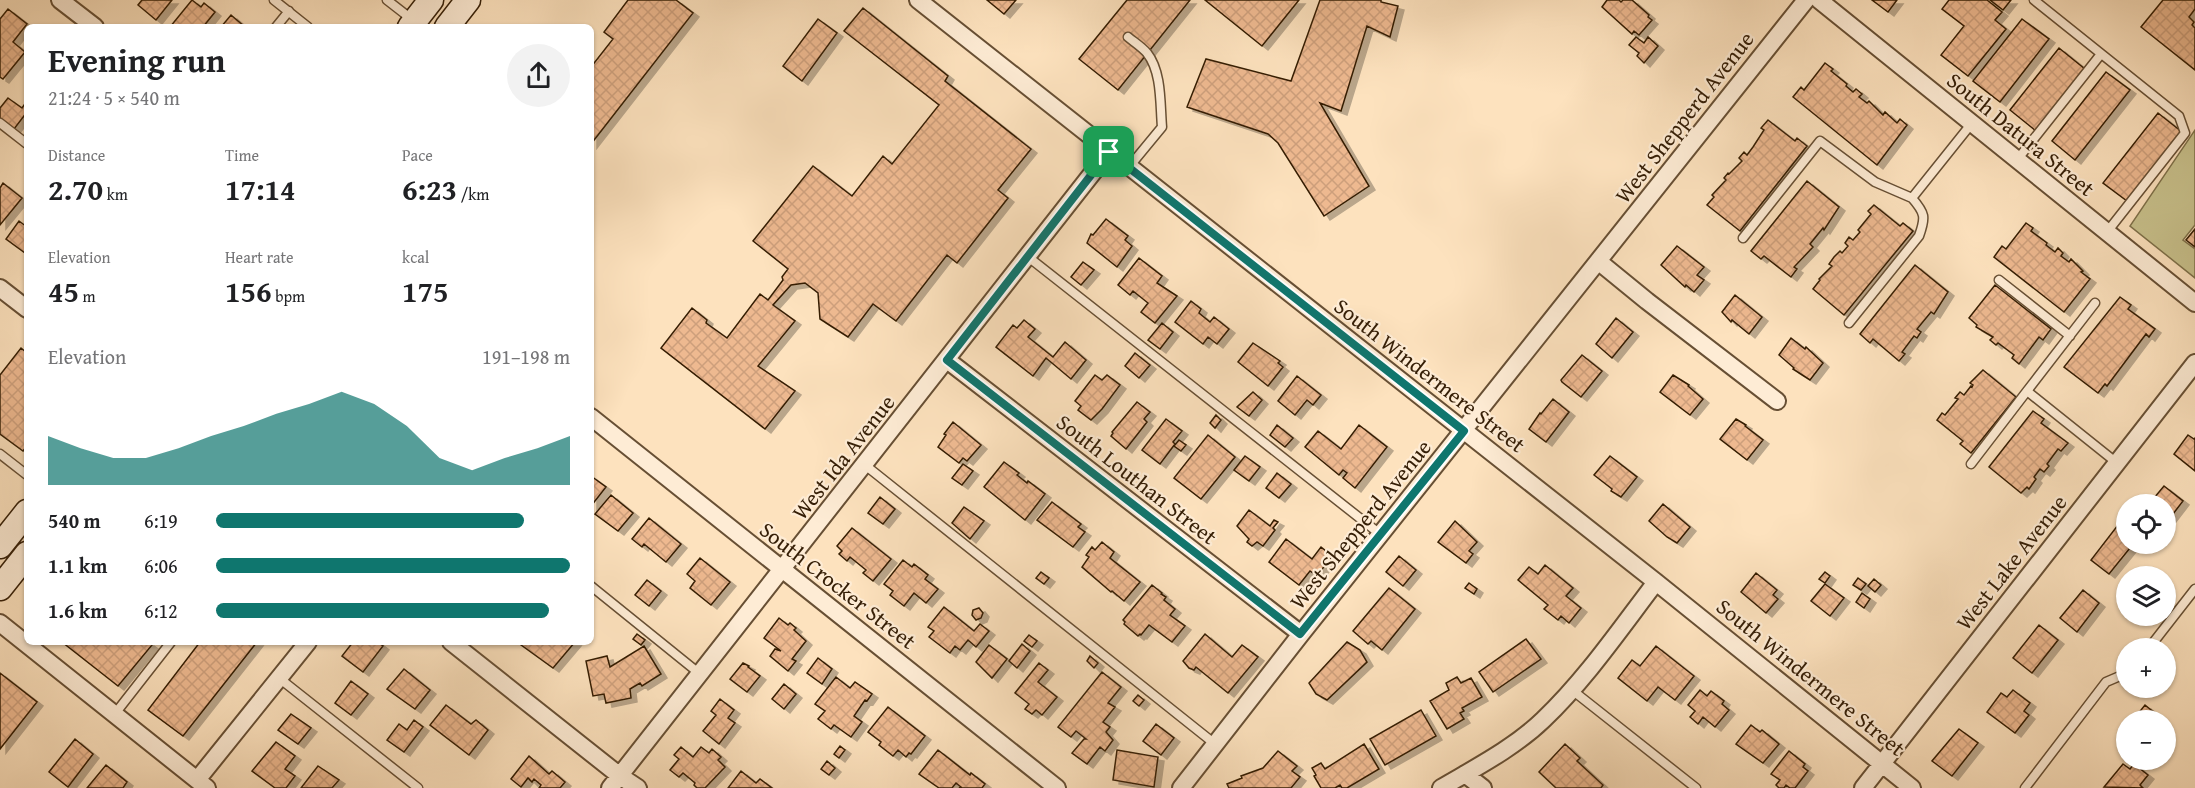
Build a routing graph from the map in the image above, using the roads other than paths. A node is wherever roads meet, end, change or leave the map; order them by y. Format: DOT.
graph roads {
  1 [pos="60,0"];
  2 [pos="274,0"];
  3 [pos="387,0"];
  4 [pos="431,0"];
  5 [pos="468,0"];
  6 [pos="918,0"];
  7 [pos="1806,0"];
  8 [pos="1819,0"];
  9 [pos="2034,0"];
  10 [pos="289,11"];
  11 [pos="91,24"];
  12 [pos="278,24"];
  13 [pos="304,24"];
  14 [pos="412,24"];
  15 [pos="449,24"];
  16 [pos="1128,38"];
  17 [pos="2102,54"];
  18 [pos="0,123"];
  19 [pos="1972,123"];
  20 [pos="24,142"];
  21 [pos="1109,152"];
  22 [pos="2017,160"];
  23 [pos="1129,167"];
  24 [pos="1912,198"];
  25 [pos="2107,232"];
  26 [pos="1743,238"];
  27 [pos="1027,256"];
  28 [pos="1598,261"];
  29 [pos="1999,280"];
  30 [pos="0,288"];
  31 [pos="2096,303"];
  32 [pos="2195,303"];
  33 [pos="24,307"];
  34 [pos="1850,323"];
  35 [pos="2070,336"];
  36 [pos="947,360"];
  37 [pos="2195,363"];
  38 [pos="2027,391"];
  39 [pos="1777,400"];
  40 [pos="594,419"];
  41 [pos="1464,431"];
  42 [pos="0,454"];
  43 [pos="2117,463"];
  44 [pos="1971,464"];
  45 [pos="865,465"];
  46 [pos="24,473"];
  47 [pos="24,516"];
  48 [pos="1380,534"];
  49 [pos="0,546"];
  50 [pos="24,558"];
  51 [pos="783,570"];
  52 [pos="1656,582"];
  53 [pos="0,588"];
  54 [pos="594,588"];
  55 [pos="2195,589"];
  56 [pos="0,623"];
  57 [pos="1300,634"];
  58 [pos="2157,638"];
  59 [pos="24,642"];
  60 [pos="27,645"];
  61 [pos="166,645"];
  62 [pos="306,645"];
  63 [pos="455,645"];
  64 [pos="700,674"];
  65 [pos="279,678"];
  66 [pos="2116,678"];
  67 [pos="1572,690"];
  68 [pos="114,715"];
  69 [pos="1215,744"];
  70 [pos="1882,764"];
  71 [pos="1465,774"];
  72 [pos="615,782"];
  73 [pos="202,784"];
  74 [pos="418,788"];
  75 [pos="638,788"];
  76 [pos="1057,788"];
  77 [pos="1181,788"];
  78 [pos="1441,788"];
  79 [pos="1483,788"];
  80 [pos="1696,788"];
  81 [pos="1863,788"];
  82 [pos="1912,788"];
  83 [pos="2025,788"];
  1 -- 11 [label="street"];
  2 -- 10 [label="lane"];
  3 -- 14 [label="lane"];
  4 -- 14 [label="main road"];
  5 -- 15 [label="main road"];
  6 -- 21 [label="street, South Windermere Street"];
  7 -- 28 [label="street, West Shepperd Avenue"];
  8 -- 19 [label="street, South Datura Street"];
  9 -- 17 [label="lane"];
  10 -- 12 [label="lane"];
  10 -- 13 [label="lane"];
  16 -- 23 [label="lane"];
  17 -- 22 [label="lane"];
  17 -- 25 [label="lane"];
  18 -- 20 [label="lane"];
  19 -- 22 [label="street, South Datura Street"];
  19 -- 24 [label="lane"];
  21 -- 23 [label="street, South Windermere Street"];
  21 -- 27 [label="street, West Ida Avenue"];
  22 -- 25 [label="street, South Datura Street"];
  23 -- 41 [label="street, South Windermere Street"];
  24 -- 26 [label="lane"];
  24 -- 34 [label="lane"];
  25 -- 32 [label="street, South Datura Street"];
  27 -- 36 [label="street, West Ida Avenue"];
  27 -- 48 [label="lane"];
  28 -- 39 [label="street"];
  28 -- 41 [label="street, West Shepperd Avenue"];
  29 -- 35 [label="lane"];
  30 -- 33 [label="street"];
  31 -- 35 [label="lane"];
  35 -- 38 [label="lane"];
  36 -- 45 [label="street, West Ida Avenue"];
  36 -- 57 [label="street, South Louthan Street"];
  37 -- 43 [label="street, West Lake Avenue"];
  38 -- 43 [label="lane"];
  38 -- 44 [label="lane"];
  40 -- 51 [label="street, South Crocker Street"];
  41 -- 48 [label="street, West Shepperd Avenue"];
  41 -- 52 [label="street, South Windermere Street"];
  42 -- 46 [label="lane"];
  43 -- 70 [label="street, West Lake Avenue"];
  45 -- 51 [label="street, West Ida Avenue"];
  45 -- 69 [label="lane"];
  47 -- 49 [label="main road"];
  48 -- 57 [label="street, West Shepperd Avenue"];
  50 -- 53 [label="main road"];
  51 -- 64 [label="street, West Ida Avenue"];
  51 -- 76 [label="street, South Crocker Street"];
  52 -- 67 [label="street"];
  52 -- 70 [label="street, South Windermere Street"];
  54 -- 64 [label="lane"];
  55 -- 58 [label="lane"];
  56 -- 59 [label="street"];
  57 -- 69 [label="street, West Shepperd Avenue"];
  60 -- 68 [label="street"];
  61 -- 68 [label="lane"];
  62 -- 65 [label="street"];
  63 -- 72 [label="street"];
  64 -- 72 [label="street, West Ida Avenue"];
  65 -- 73 [label="street"];
  65 -- 74 [label="lane"];
  66 -- 83 [label="lane"];
  67 -- 71 [label="street"];
  67 -- 80 [label="lane"];
  68 -- 73 [label="street"];
  69 -- 77 [label="street, West Shepperd Avenue"];
  70 -- 81 [label="street, West Lake Avenue"];
  70 -- 82 [label="street, South Windermere Street"];
  71 -- 78 [label="street"];
  71 -- 79 [label="street"];
  72 -- 75 [label="street"];
}
